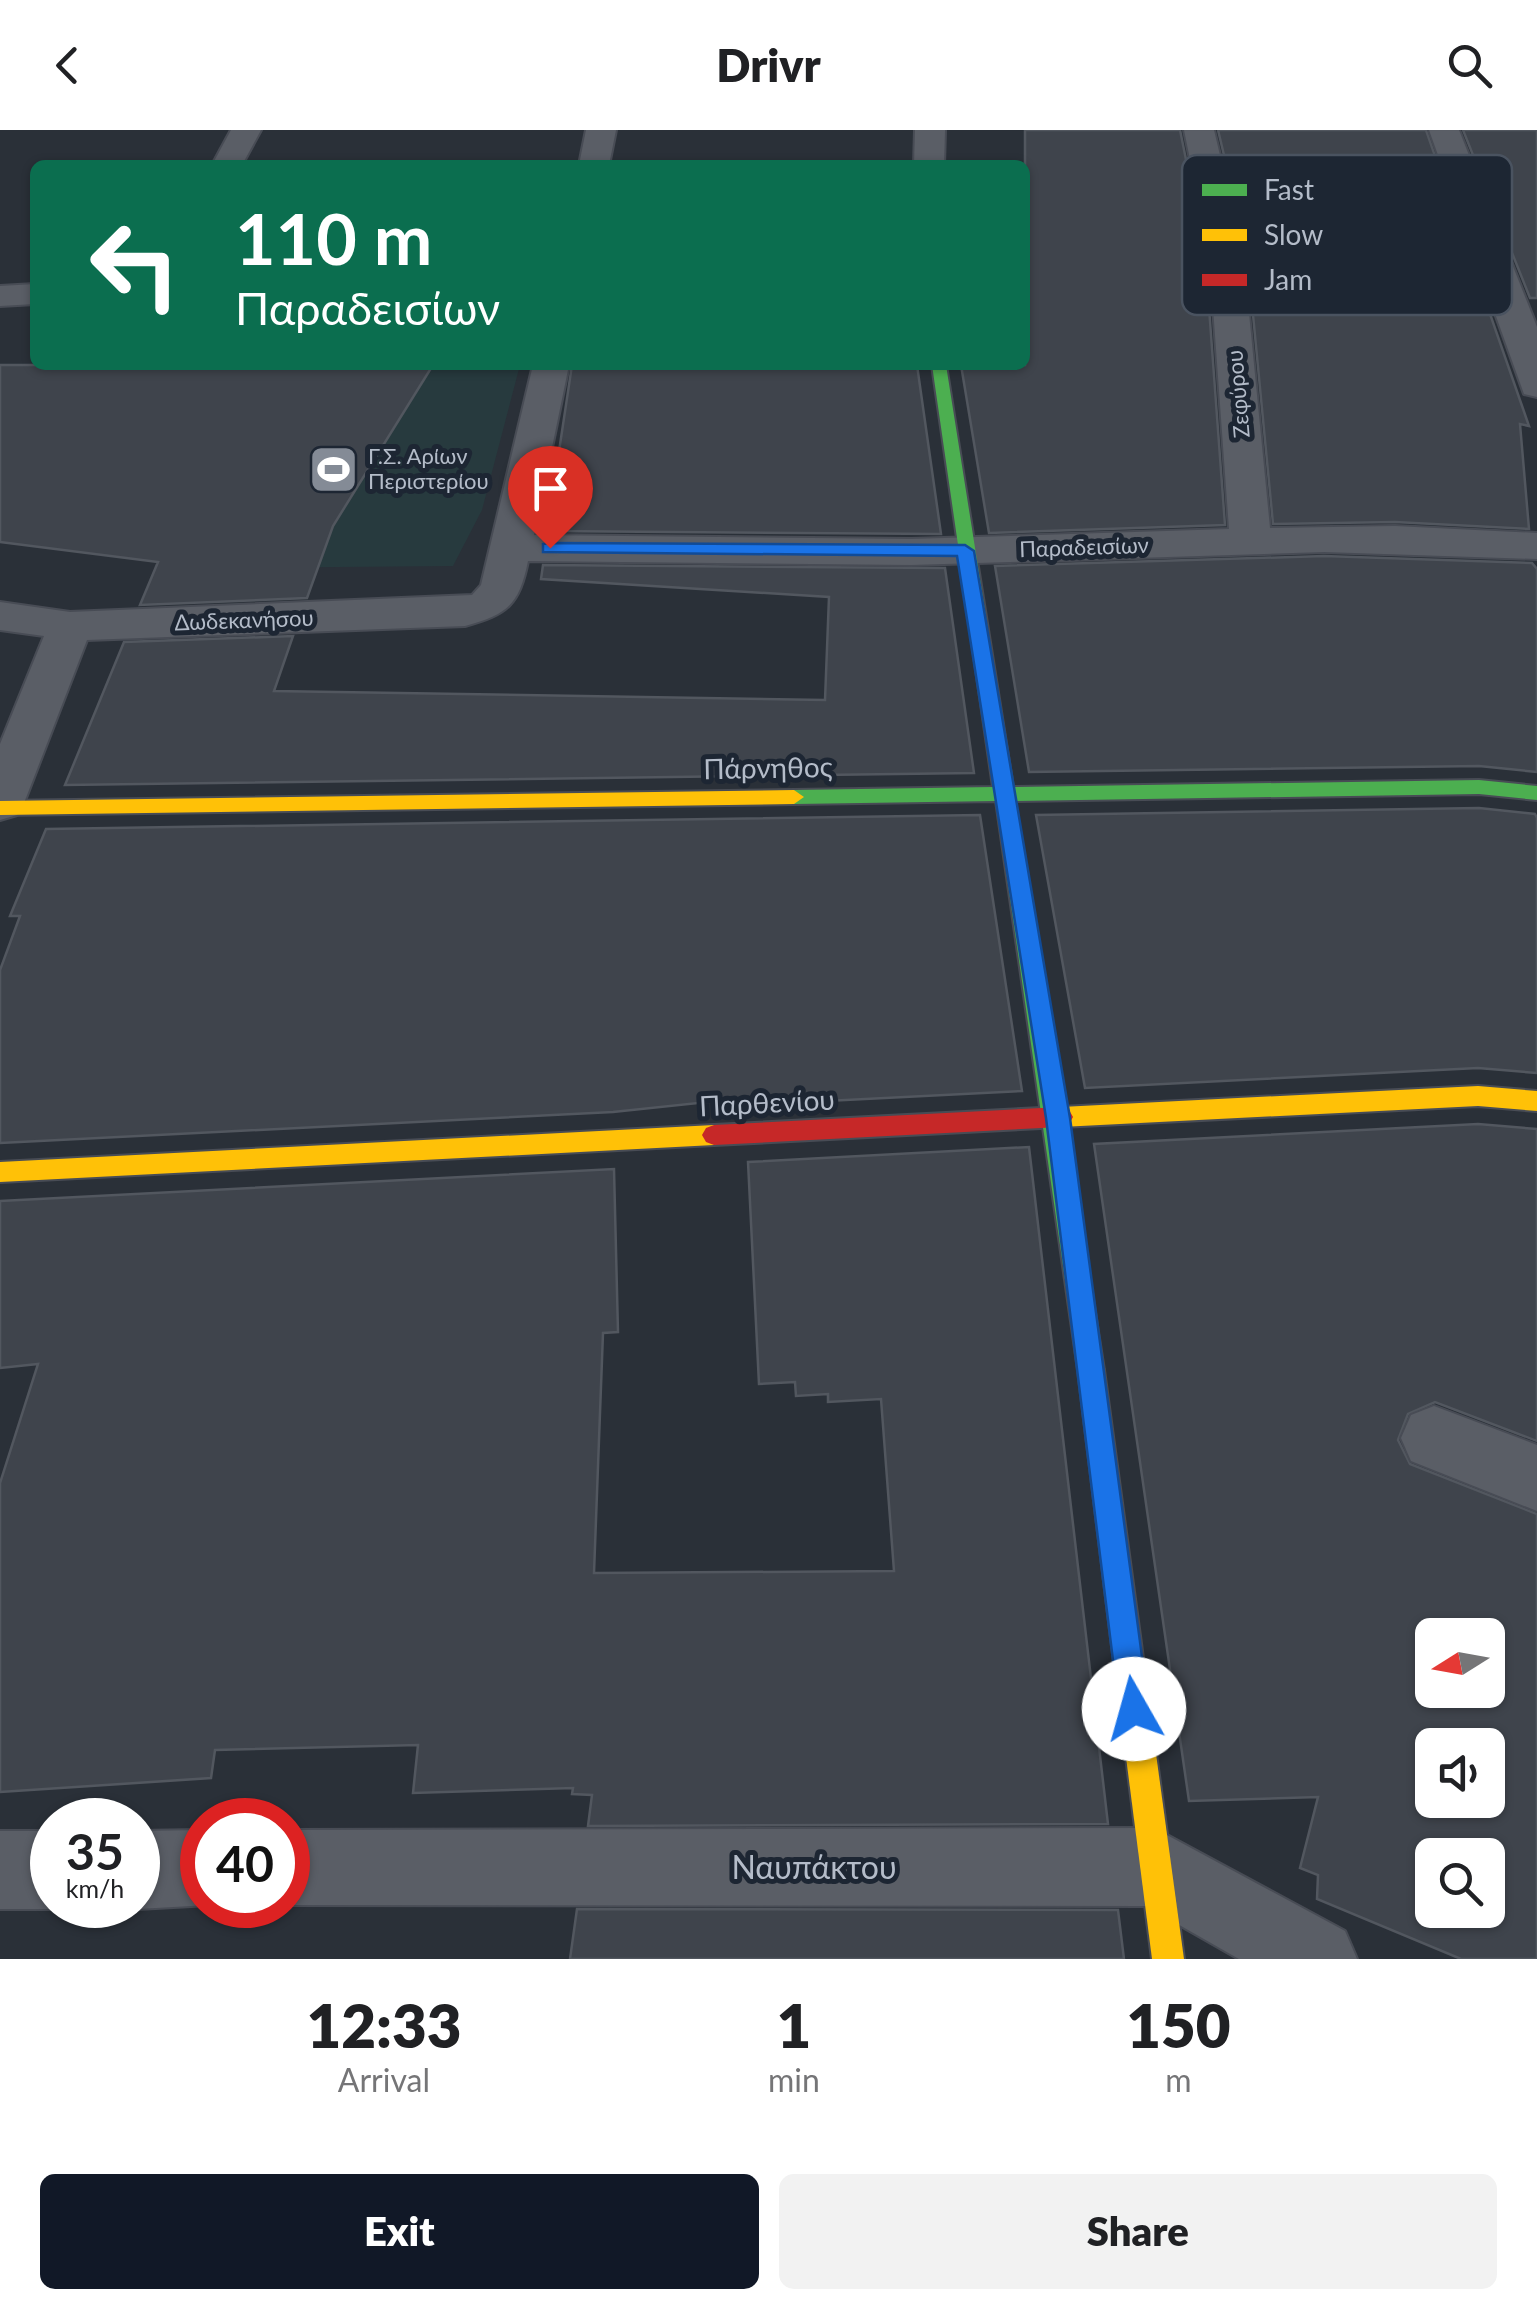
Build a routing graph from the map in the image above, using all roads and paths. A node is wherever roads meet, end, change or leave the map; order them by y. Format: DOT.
graph roads {
  1 [pos="246,130"];
  2 [pos="601,130"];
  3 [pos="930,130"];
  4 [pos="1199,130"];
  5 [pos="1444,130"];
  6 [pos="1205,155"];
  7 [pos="1454,155"];
  8 [pos="230,160"];
  9 [pos="595,160"];
  10 [pos="930,160"];
  11 [pos="30,294"];
  12 [pos="0,296"];
  13 [pos="1512,308"];
  14 [pos="1231,315"];
  15 [pos="550,370"];
  16 [pos="940,370"];
  17 [pos="1537,386"];
  18 [pos="1251,542"];
  19 [pos="1537,546"];
  20 [pos="512,548"];
  21 [pos="965,551"];
  22 [pos="0,616"];
  23 [pos="70,626"];
  24 [pos="1537,793"];
  25 [pos="1006,795"];
  26 [pos="0,806"];
  27 [pos="1537,1101"];
  28 [pos="1058,1118"];
  29 [pos="0,1172"];
  30 [pos="1434,1438"];
  31 [pos="1537,1478"];
  32 [pos="1154,1867"];
  33 [pos="310,1869"];
  34 [pos="0,1870"];
  35 [pos="30,1870"];
  36 [pos="1168,1959"];
  37 [pos="1317,1959"];
  1 -- 8 [label="street"];
  2 -- 9 [label="street"];
  3 -- 10 [label="street"];
  4 -- 6 [label="street, Ζεφύρου"];
  5 -- 7 [label="street"];
  11 -- 12 [label="street"];
  13 -- 17 [label="street"];
  14 -- 18 [label="street, Ζεφύρου"];
  15 -- 20 [label="street"];
  16 -- 21 [label="street"];
  18 -- 19 [label="street, Παραδεισίων"];
  18 -- 21 [label="street, Παραδεισίων"];
  20 -- 21 [label="street, Παραδεισίων"];
  20 -- 23 [label="street, Δωδεκανήσου"];
  21 -- 25 [label="street"];
  22 -- 23 [label="street, Δωδεκανήσου"];
  23 -- 26 [label="street"];
  24 -- 25 [label="street, Πάρνηθος"];
  25 -- 26 [label="street, Πάρνηθος"];
  25 -- 28 [label="street"];
  27 -- 28 [label="street, Παρθενίου"];
  28 -- 29 [label="street, Παρθενίου"];
  28 -- 32 [label="street"];
  30 -- 31 [label="street"];
  32 -- 33 [label="street, Ναυπάκτου"];
  32 -- 36 [label="street"];
  32 -- 37 [label="street, Ναυπάκτου"];
  34 -- 35 [label="street"];
}
